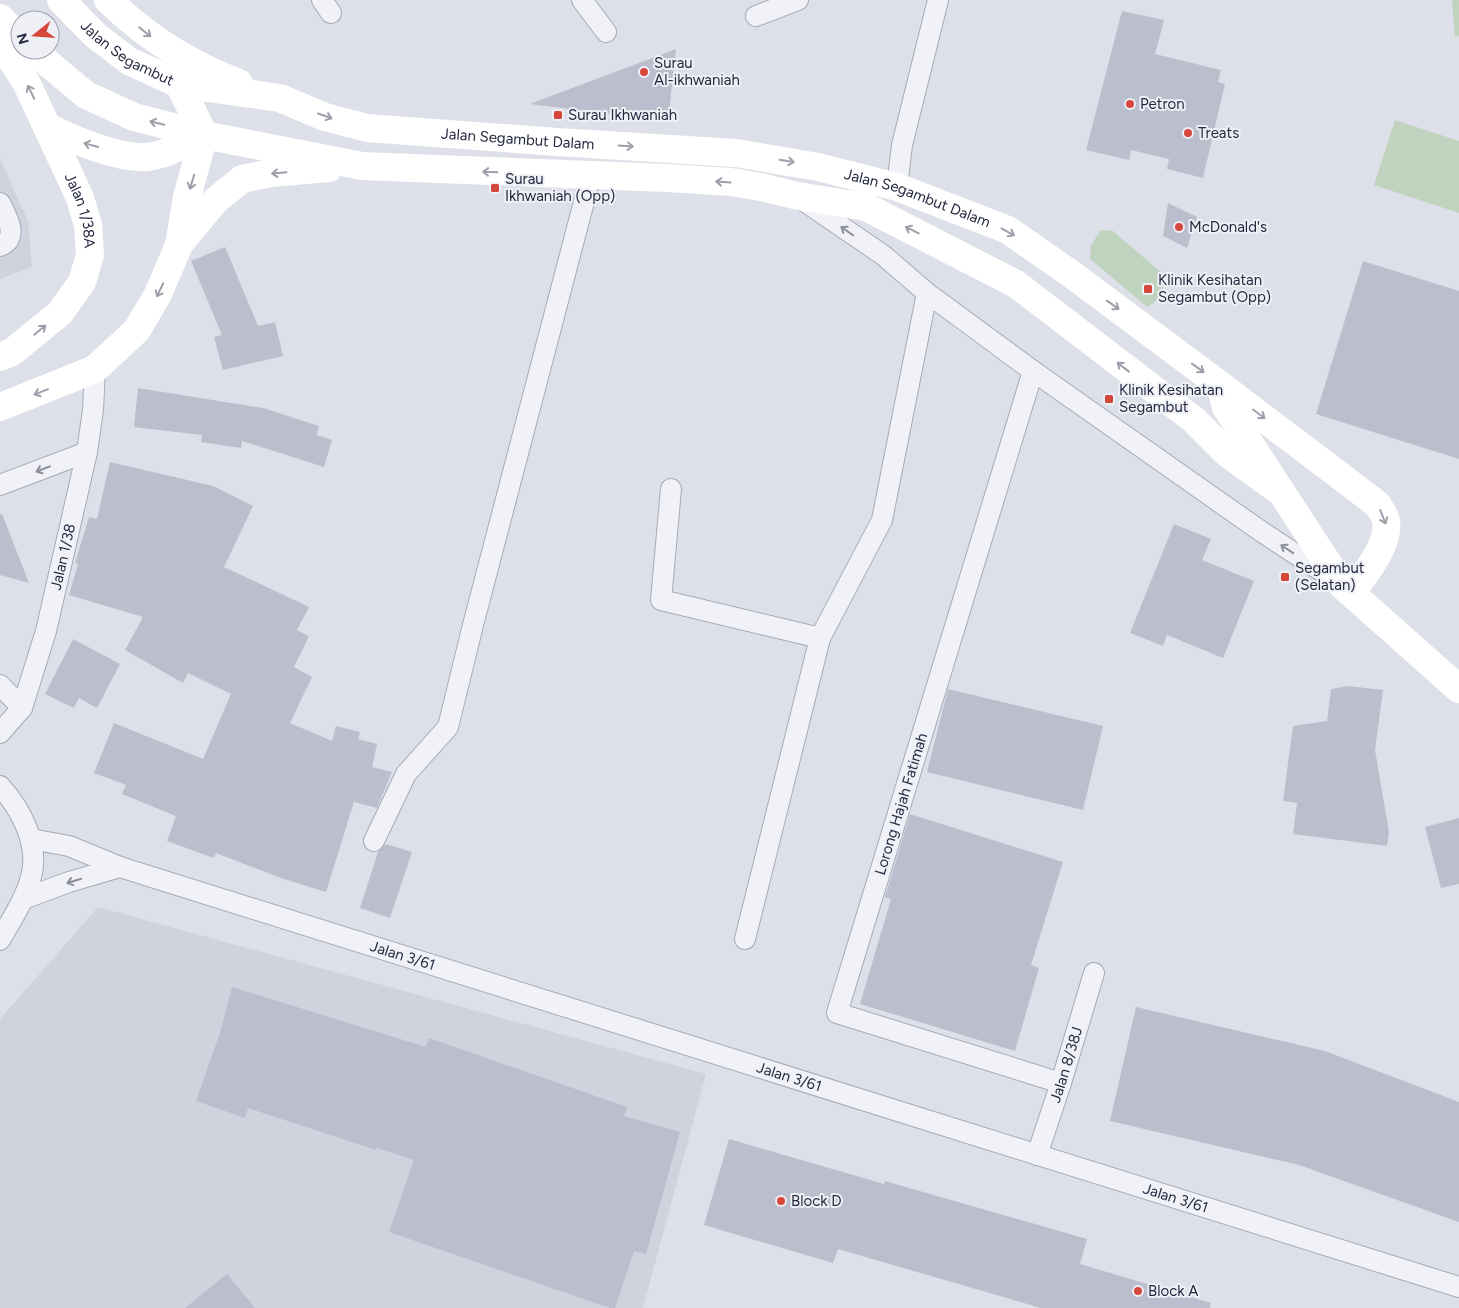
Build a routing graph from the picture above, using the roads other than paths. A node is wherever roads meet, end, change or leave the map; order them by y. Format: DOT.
graph roads {
  1 [pos="61,0"];
  2 [pos="108,0"];
  3 [pos="582,0"];
  4 [pos="798,0"];
  5 [pos="938,0"];
  6 [pos="756,16"];
  7 [pos="0,18"];
  8 [pos="10,28"];
  9 [pos="606,32"];
  10 [pos="0,42"];
  11 [pos="44,60"];
  12 [pos="179,84"];
  13 [pos="280,98"];
  14 [pos="48,127"];
  15 [pos="204,135"];
  16 [pos="362,166"];
  17 [pos="591,175"];
  18 [pos="897,187"];
  19 [pos="798,196"];
  20 [pos="0,203"];
  21 [pos="179,245"];
  22 [pos="0,246"];
  23 [pos="926,293"];
  24 [pos="0,357"];
  25 [pos="96,370"];
  26 [pos="1032,370"];
  27 [pos="1220,384"];
  28 [pos="0,407"];
  29 [pos="87,452"];
  30 [pos="0,485"];
  31 [pos="671,488"];
  32 [pos="1282,493"];
  33 [pos="1347,589"];
  34 [pos="820,638"];
  35 [pos="0,685"];
  36 [pos="1459,688"];
  37 [pos="22,708"];
  38 [pos="0,733"];
  39 [pos="0,786"];
  40 [pos="31,840"];
  41 [pos="374,841"];
  42 [pos="120,867"];
  43 [pos="23,899"];
  44 [pos="745,939"];
  45 [pos="0,940"];
  46 [pos="1094,973"];
  47 [pos="1061,1083"];
  48 [pos="1037,1155"];
  49 [pos="1457,1286"];
  1 -- 12 [label="street, Jalan Segambut"];
  2 -- 13 [label="street, one-way"];
  3 -- 9 [label="street"];
  4 -- 6 [label="street"];
  5 -- 18 [label="street"];
  7 -- 8 [label="street"];
  14 -- 10 [label="street, Jalan 1/38A, one-way"];
  15 -- 11 [label="street, Jalan Segambut Dalam, one-way"];
  12 -- 13 [label="street, Jalan Segambut Dalam"];
  12 -- 15 [label="street, Jalan Segambut"];
  13 -- 18 [label="street, Jalan Segambut Dalam, one-way"];
  15 -- 14 [label="street, one-way"];
  24 -- 14 [label="street, Jalan 1/38A, one-way"];
  15 -- 16 [label="street, Jalan Segambut Dalam"];
  15 -- 21 [label="street, one-way"];
  17 -- 16 [label="street, Jalan Segambut Dalam, one-way"];
  16 -- 21 [label="street, one-way"];
  19 -- 17 [label="street, Jalan Segambut Dalam, one-way"];
  17 -- 41 [label="street"];
  18 -- 27 [label="street, Jalan Segambut Dalam, one-way"];
  23 -- 19 [label="street, one-way"];
  32 -- 19 [label="street, Jalan Segambut Dalam, one-way"];
  20 -- 22 [label="street"];
  21 -- 25 [label="street, one-way"];
  23 -- 26 [label="street"];
  23 -- 34 [label="street"];
  25 -- 28 [label="street, one-way"];
  25 -- 29 [label="street, Jalan 1/38"];
  33 -- 26 [label="street, one-way"];
  26 -- 47 [label="street, Lorong Hajah Fatimah"];
  27 -- 32 [label="street"];
  27 -- 33 [label="street, Jalan Segambut Dalam, one-way"];
  29 -- 30 [label="street, one-way"];
  29 -- 37 [label="street, Jalan 1/38"];
  31 -- 34 [label="street"];
  32 -- 33 [label="street"];
  33 -- 36 [label="street"];
  34 -- 44 [label="street"];
  35 -- 37 [label="street"];
  37 -- 38 [label="street, Jalan 1/38"];
  39 -- 40 [label="street"];
  40 -- 42 [label="street, Jalan 3/61"];
  40 -- 43 [label="street"];
  42 -- 43 [label="street, one-way"];
  42 -- 48 [label="street, Jalan 3/61"];
  43 -- 45 [label="street"];
  46 -- 47 [label="street, Jalan 8/38J"];
  47 -- 48 [label="street, Jalan 8/38J"];
  48 -- 49 [label="street, Jalan 3/61"];
}
